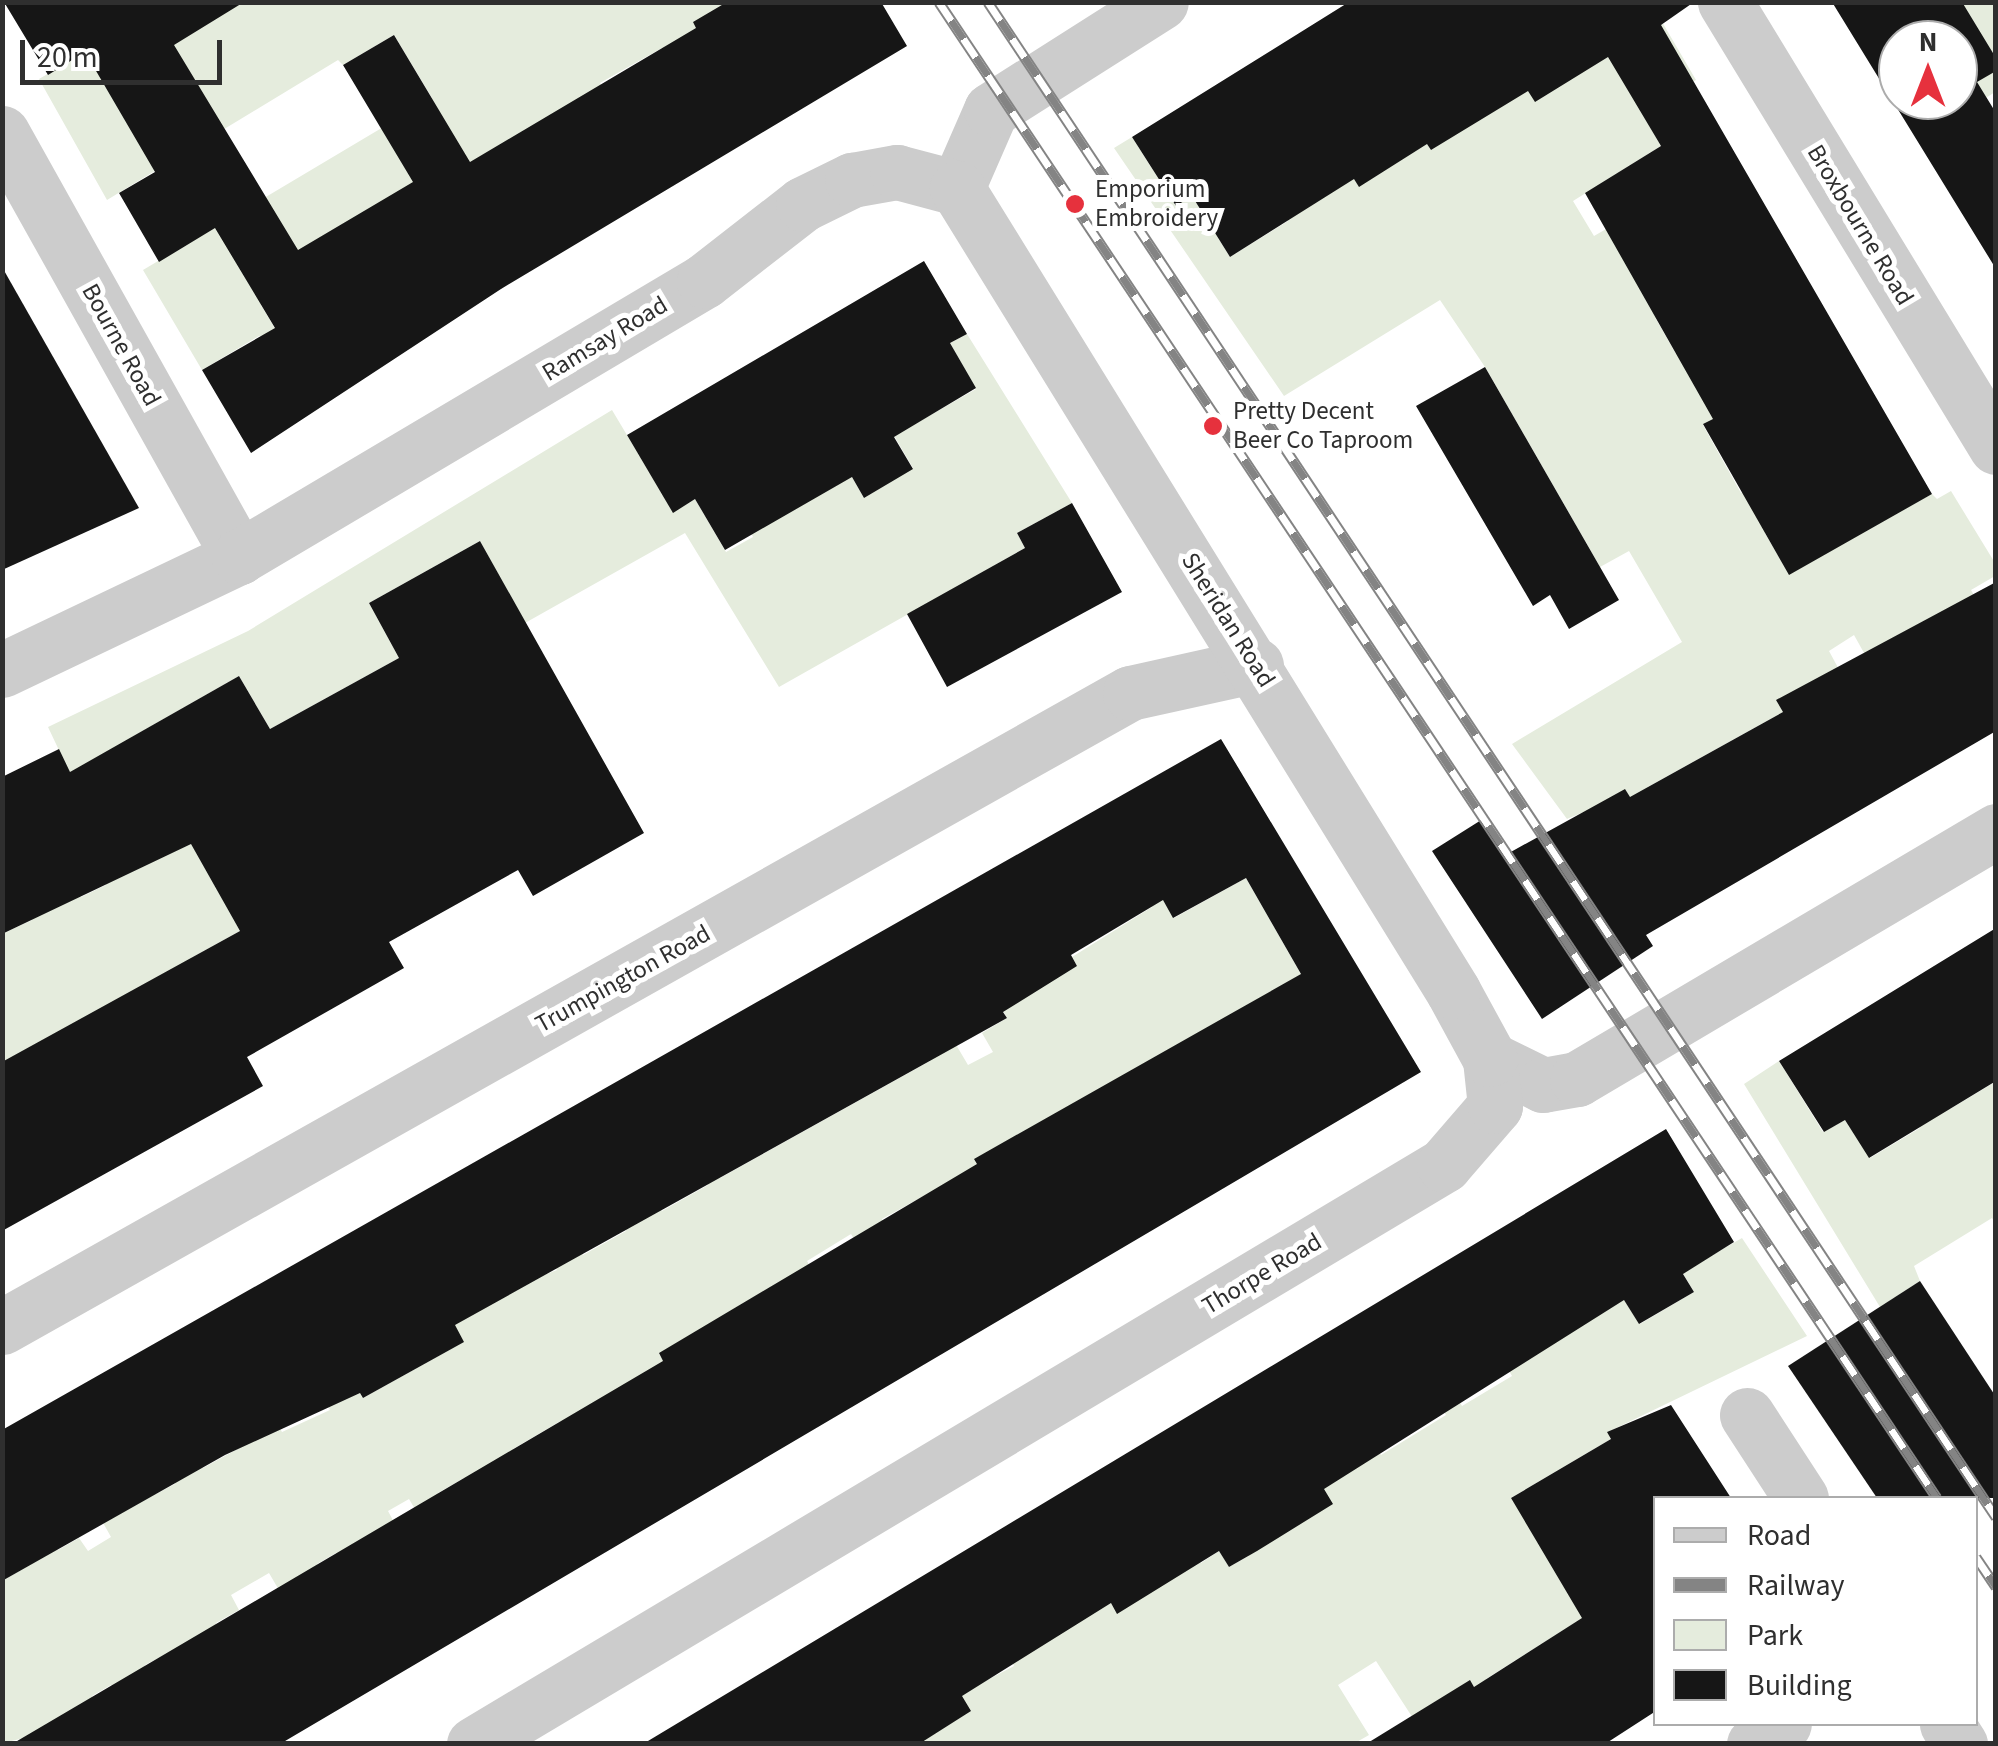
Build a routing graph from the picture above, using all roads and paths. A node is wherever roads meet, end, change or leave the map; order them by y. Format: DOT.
graph roads {
  1 [pos="1161,2"];
  2 [pos="1726,2"];
  3 [pos="2,133"];
  4 [pos="957,188"];
  5 [pos="1996,447"];
  6 [pos="239,557"];
  7 [pos="1256,664"];
  8 [pos="2,670"];
  9 [pos="1996,831"];
  10 [pos="1490,1058"];
  11 [pos="2,1328"];
  12 [pos="1747,1415"];
  13 [pos="1800,1496"];
  14 [pos="1781,1726"];
  15 [pos="474,1744"];
  16 [pos="1754,1744"];
  1 -- 4 [label="street"];
  2 -- 5 [label="street, Broxbourne Road"];
  3 -- 6 [label="street, Bourne Road"];
  4 -- 6 [label="street, Ramsay Road"];
  4 -- 7 [label="street, Sheridan Road"];
  6 -- 8 [label="street, Ramsay Road"];
  7 -- 10 [label="street, Sheridan Road"];
  7 -- 11 [label="street, Trumpington Road"];
  9 -- 10 [label="street"];
  10 -- 15 [label="street, Thorpe Road"];
  12 -- 13 [label="street"];
  14 -- 16 [label="street"];
}
